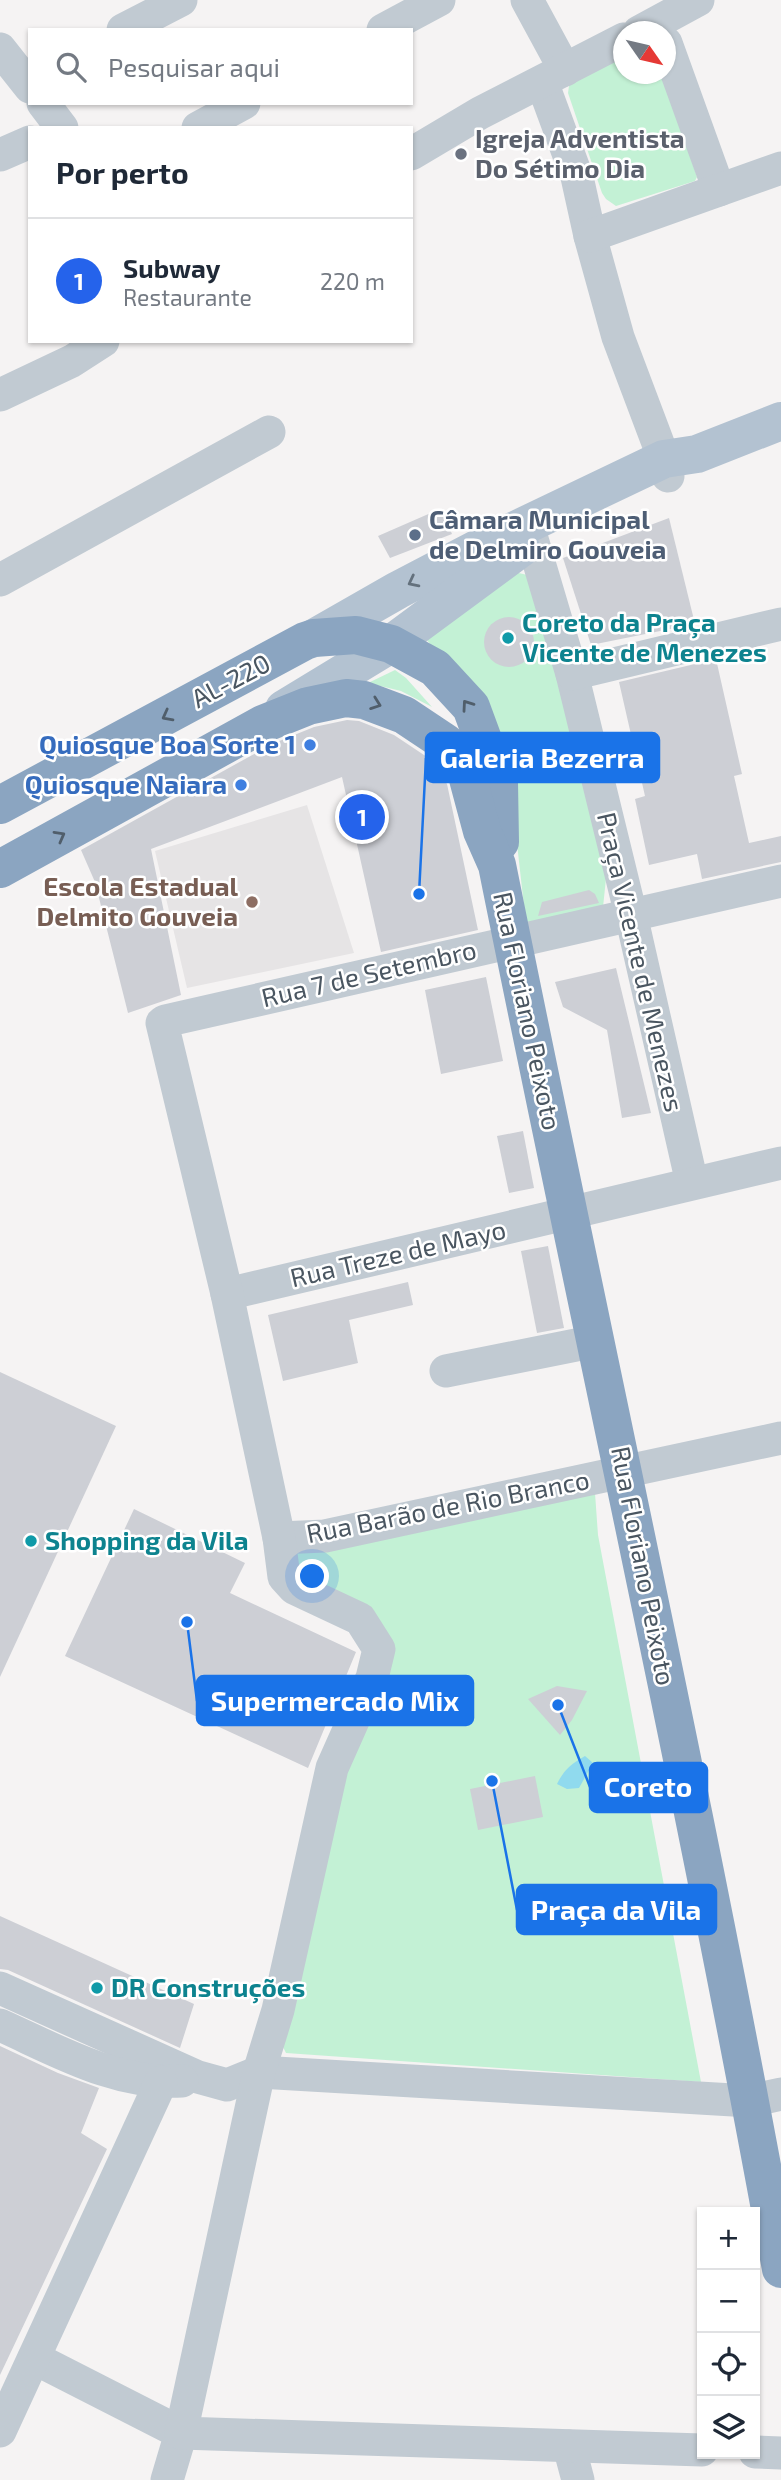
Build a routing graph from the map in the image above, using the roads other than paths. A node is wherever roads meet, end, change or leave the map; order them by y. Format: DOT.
graph roads {
  1 [pos="181,0"];
  2 [pos="439,0"];
  3 [pos="527,0"];
  4 [pos="698,0"];
  5 [pos="670,21"];
  6 [pos="127,28"];
  7 [pos="387,28"];
  8 [pos="613,45"];
  9 [pos="0,49"];
  10 [pos="554,76"];
  11 [pos="28,82"];
  12 [pos="676,82"];
  13 [pos="45,105"];
  14 [pos="240,105"];
  15 [pos="61,126"];
  16 [pos="202,126"];
  17 [pos="28,143"];
  18 [pos="413,153"];
  19 [pos="0,155"];
  20 [pos="781,168"];
  21 [pos="719,190"];
  22 [pos="590,236"];
  23 [pos="100,343"];
  24 [pos="0,395"];
  25 [pos="781,421"];
  26 [pos="269,432"];
  27 [pos="676,463"];
  28 [pos="532,539"];
  29 [pos="0,580"];
  30 [pos="781,624"];
  31 [pos="314,638"];
  32 [pos="391,644"];
  33 [pos="572,674"];
  34 [pos="263,724"];
  35 [pos="98,753"];
  36 [pos="123,802"];
  37 [pos="0,805"];
  38 [pos="497,864"];
  39 [pos="0,869"];
  40 [pos="781,880"];
  41 [pos="631,915"];
  42 [pos="512,941"];
  43 [pos="781,1163"];
  44 [pos="692,1183"];
  45 [pos="568,1213"];
  46 [pos="227,1294"];
  47 [pos="596,1340"];
  48 [pos="446,1371"];
  49 [pos="781,1438"];
  50 [pos="624,1471"];
  51 [pos="279,1538"];
  52 [pos="0,1988"];
  53 [pos="0,2025"];
  54 [pos="259,2072"];
  55 [pos="198,2077"];
  56 [pos="161,2082"];
  57 [pos="766,2097"];
  58 [pos="781,2269"];
  59 [pos="34,2358"];
  60 [pos="0,2431"];
  61 [pos="181,2433"];
  62 [pos="569,2446"];
  63 [pos="697,2451"];
  64 [pos="760,2452"];
  65 [pos="781,2453"];
  66 [pos="167,2480"];
  67 [pos="578,2480"];
  1 -- 6 [label="street"];
  2 -- 7 [label="street"];
  3 -- 10 [label="street"];
  4 -- 5 [label="street"];
  8 -- 10 [label="street"];
  9 -- 11 [label="street"];
  10 -- 18 [label="street"];
  10 -- 22 [label="street"];
  12 -- 21 [label="street"];
  13 -- 15 [label="street"];
  14 -- 16 [label="street"];
  17 -- 19 [label="street"];
  20 -- 21 [label="street"];
  21 -- 22 [label="street"];
  22 -- 27 [label="street"];
  23 -- 24 [label="street"];
  25 -- 27 [label="main road"];
  26 -- 29 [label="street"];
  27 -- 28 [label="main road"];
  27 -- 31 [label="main road, one-way"];
  28 -- 32 [label="main road"];
  28 -- 33 [label="street, Praça Vicente de Menezes"];
  30 -- 33 [label="street"];
  31 -- 32 [label="highway, Rua Floriano Peixoto / AL-220"];
  31 -- 35 [label="highway, AL-220 / AL-220, one-way"];
  32 -- 34 [label="main road"];
  38 -- 32 [label="highway, Rua Floriano Peixoto / AL-220, one-way"];
  33 -- 41 [label="street, Praça Vicente de Menezes"];
  34 -- 36 [label="highway, Rua Floriano Peixoto / AL-220"];
  34 -- 38 [label="highway, Rua Floriano Peixoto / AL-220, one-way"];
  35 -- 36 [label="highway"];
  35 -- 37 [label="highway, AL-220 / AL-220"];
  39 -- 36 [label="highway, Rua Floriano Peixoto / AL-220, one-way"];
  38 -- 42 [label="highway, Rua Floriano Peixoto"];
  40 -- 41 [label="street, Rua 7 de Setembro"];
  41 -- 42 [label="street, Rua 7 de Setembro"];
  41 -- 44 [label="street, Praça Vicente de Menezes"];
  42 -- 45 [label="highway, Rua Floriano Peixoto"];
  42 -- 46 [label="street, Rua 7 de Setembro"];
  43 -- 44 [label="street, Rua Treze de Mayo"];
  44 -- 45 [label="street, Rua Treze de Mayo"];
  45 -- 46 [label="street, Rua Treze de Mayo"];
  45 -- 47 [label="highway, Rua Floriano Peixoto"];
  46 -- 51 [label="street"];
  47 -- 48 [label="street"];
  47 -- 50 [label="highway, Rua Floriano Peixoto"];
  49 -- 50 [label="street, Rua Barão de Rio Branco"];
  50 -- 51 [label="street, Rua Barão de Rio Branco"];
  50 -- 57 [label="highway, Rua Floriano Peixoto"];
  51 -- 54 [label="street"];
  52 -- 55 [label="street"];
  53 -- 56 [label="street"];
  54 -- 55 [label="street"];
  54 -- 57 [label="street"];
  54 -- 61 [label="street"];
  55 -- 56 [label="street"];
  56 -- 59 [label="street"];
  57 -- 58 [label="highway, Rua Floriano Peixoto"];
  59 -- 60 [label="street"];
  59 -- 61 [label="street"];
  61 -- 62 [label="street"];
  61 -- 66 [label="street"];
  62 -- 63 [label="street"];
  62 -- 67 [label="street"];
  64 -- 65 [label="street"];
}
